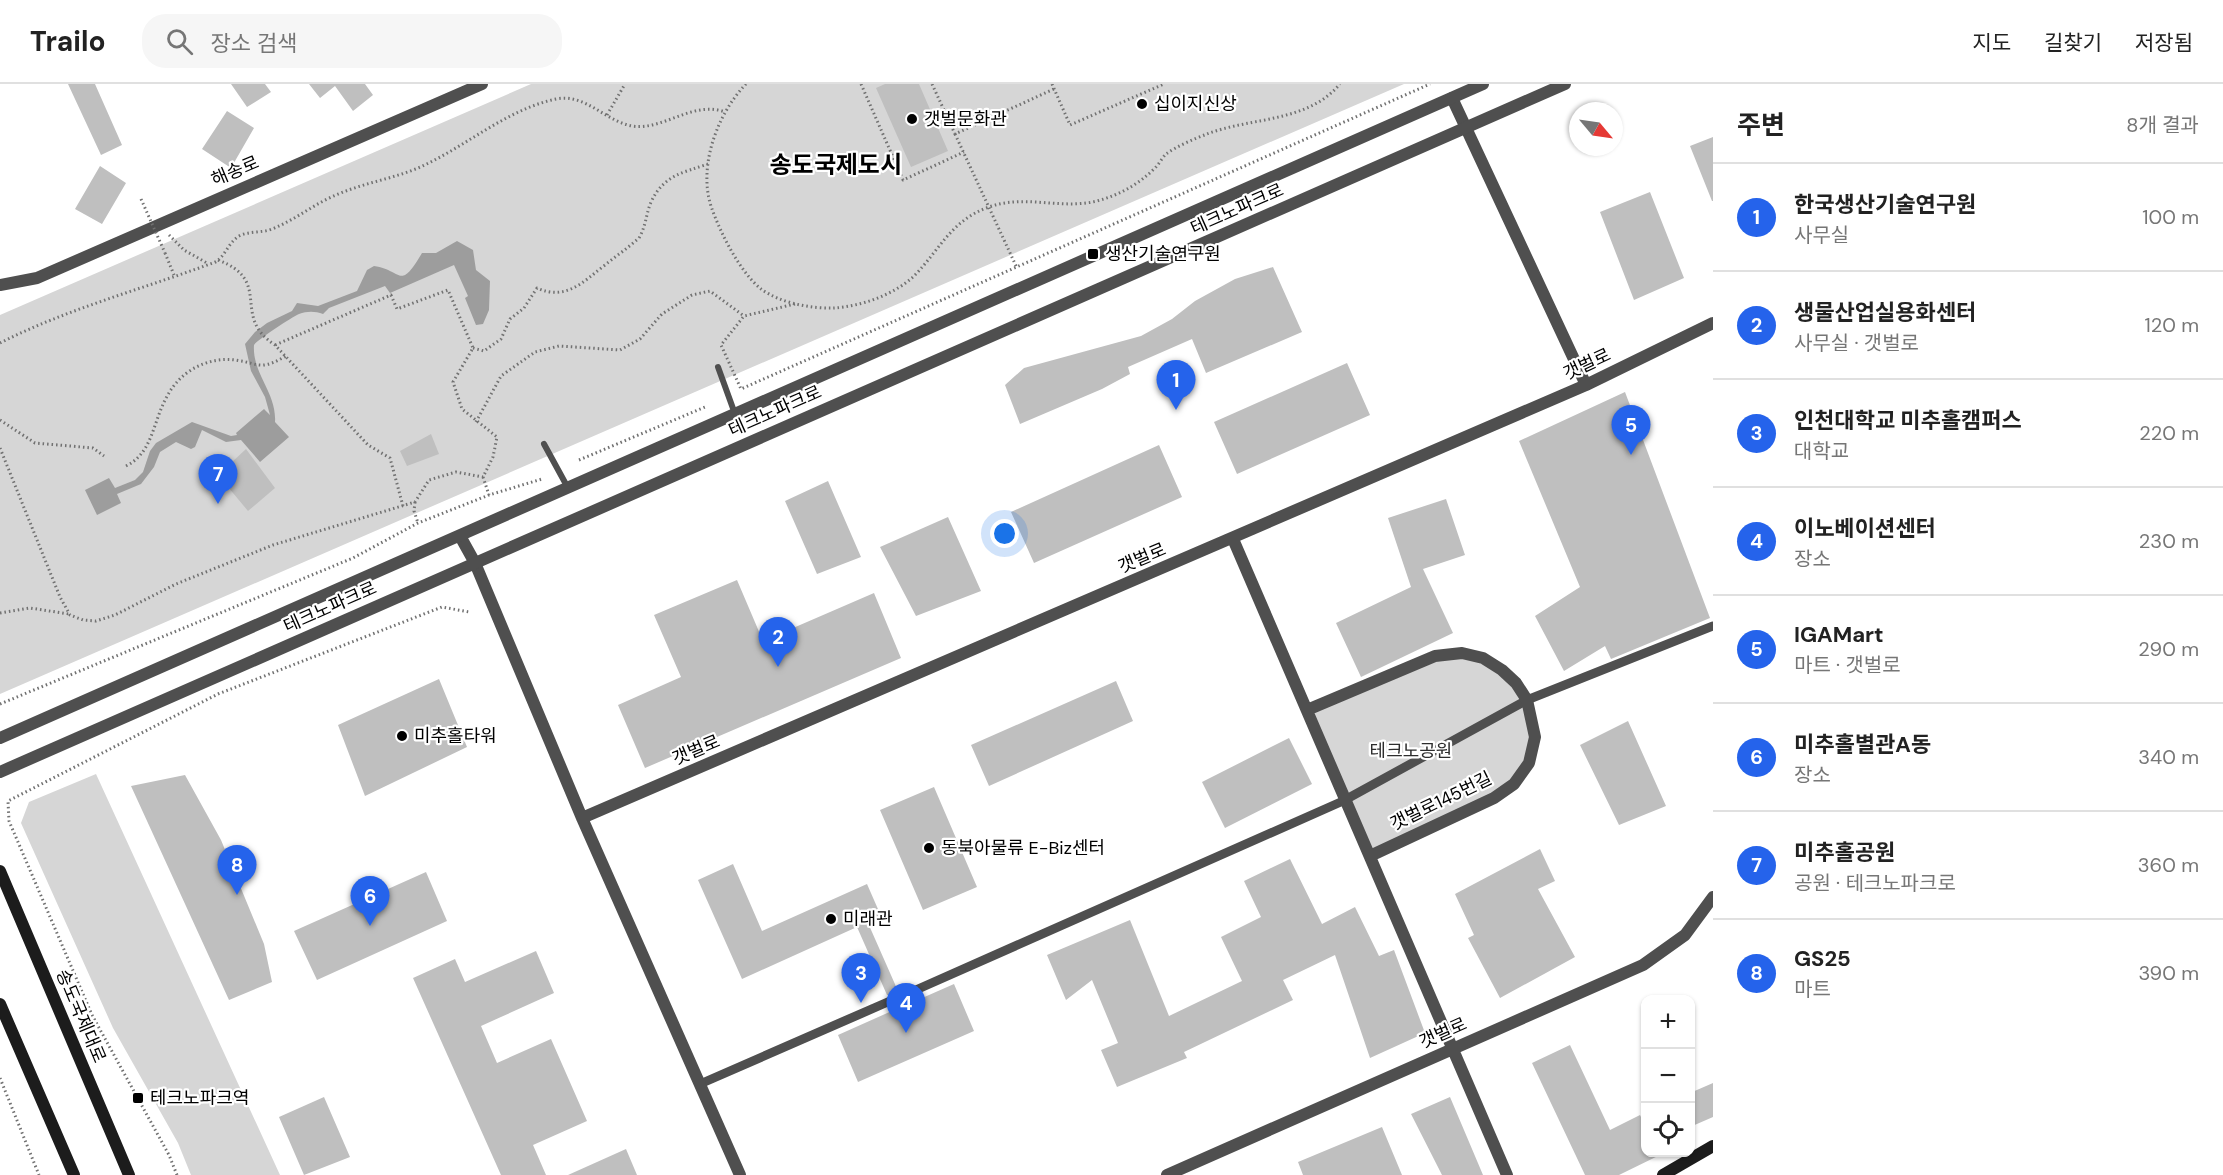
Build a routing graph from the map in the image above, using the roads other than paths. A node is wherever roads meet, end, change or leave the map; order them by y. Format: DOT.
graph roads {
  1 [pos="482,84"];
  2 [pos="1483,84"];
  3 [pos="1565,84"];
  4 [pos="1452,98"];
  5 [pos="1465,129"];
  6 [pos="0,285"];
  7 [pos="1713,324"];
  8 [pos="718,367"];
  9 [pos="1586,385"];
  10 [pos="735,414"];
  11 [pos="544,444"];
  12 [pos="568,488"];
  13 [pos="460,536"];
  14 [pos="1233,539"];
  15 [pos="475,563"];
  16 [pos="1713,626"];
  17 [pos="1527,700"];
  18 [pos="1307,711"];
  19 [pos="0,738"];
  20 [pos="0,772"];
  21 [pos="1344,801"];
  22 [pos="582,818"];
  23 [pos="1370,856"];
  24 [pos="0,871"];
  25 [pos="1713,897"];
  26 [pos="900,996"];
  27 [pos="890,1001"];
  28 [pos="0,1004"];
  29 [pos="1452,1049"];
  30 [pos="700,1084"];
  31 [pos="1713,1146"];
  32 [pos="74,1175"];
  33 [pos="129,1175"];
  34 [pos="740,1175"];
  35 [pos="1167,1175"];
  36 [pos="1507,1175"];
  37 [pos="1663,1175"];
  1 -- 6 [label="street, 해송로"];
  2 -- 4 [label="street, 테크노파크로"];
  3 -- 5 [label="street, 테크노파크로"];
  4 -- 5 [label="street"];
  4 -- 10 [label="street, 테크노파크로"];
  5 -- 9 [label="street"];
  5 -- 15 [label="street, 테크노파크로"];
  7 -- 9 [label="street, 갯벌로"];
  8 -- 10 [label="lane"];
  9 -- 14 [label="street, 갯벌로"];
  10 -- 12 [label="street, 테크노파크로"];
  11 -- 12 [label="lane"];
  12 -- 13 [label="street, 테크노파크로"];
  13 -- 15 [label="street"];
  13 -- 19 [label="street, 테크노파크로"];
  14 -- 18 [label="street"];
  14 -- 22 [label="street, 갯벌로"];
  15 -- 20 [label="street, 테크노파크로"];
  15 -- 22 [label="street"];
  16 -- 17 [label="street"];
  17 -- 18 [label="street, 갯벌로145번길"];
  17 -- 21 [label="street"];
  17 -- 23 [label="street, 갯벌로145번길"];
  18 -- 21 [label="street"];
  21 -- 23 [label="street"];
  21 -- 26 [label="street"];
  22 -- 30 [label="street"];
  23 -- 29 [label="street"];
  24 -- 33 [label="main road, 송도국제대로"];
  25 -- 29 [label="street, 갯벌로"];
  27 -- 30 [label="street"];
  28 -- 32 [label="main road"];
  29 -- 35 [label="street, 갯벌로"];
  29 -- 36 [label="street"];
  30 -- 34 [label="street"];
  31 -- 37 [label="main road"];
}
